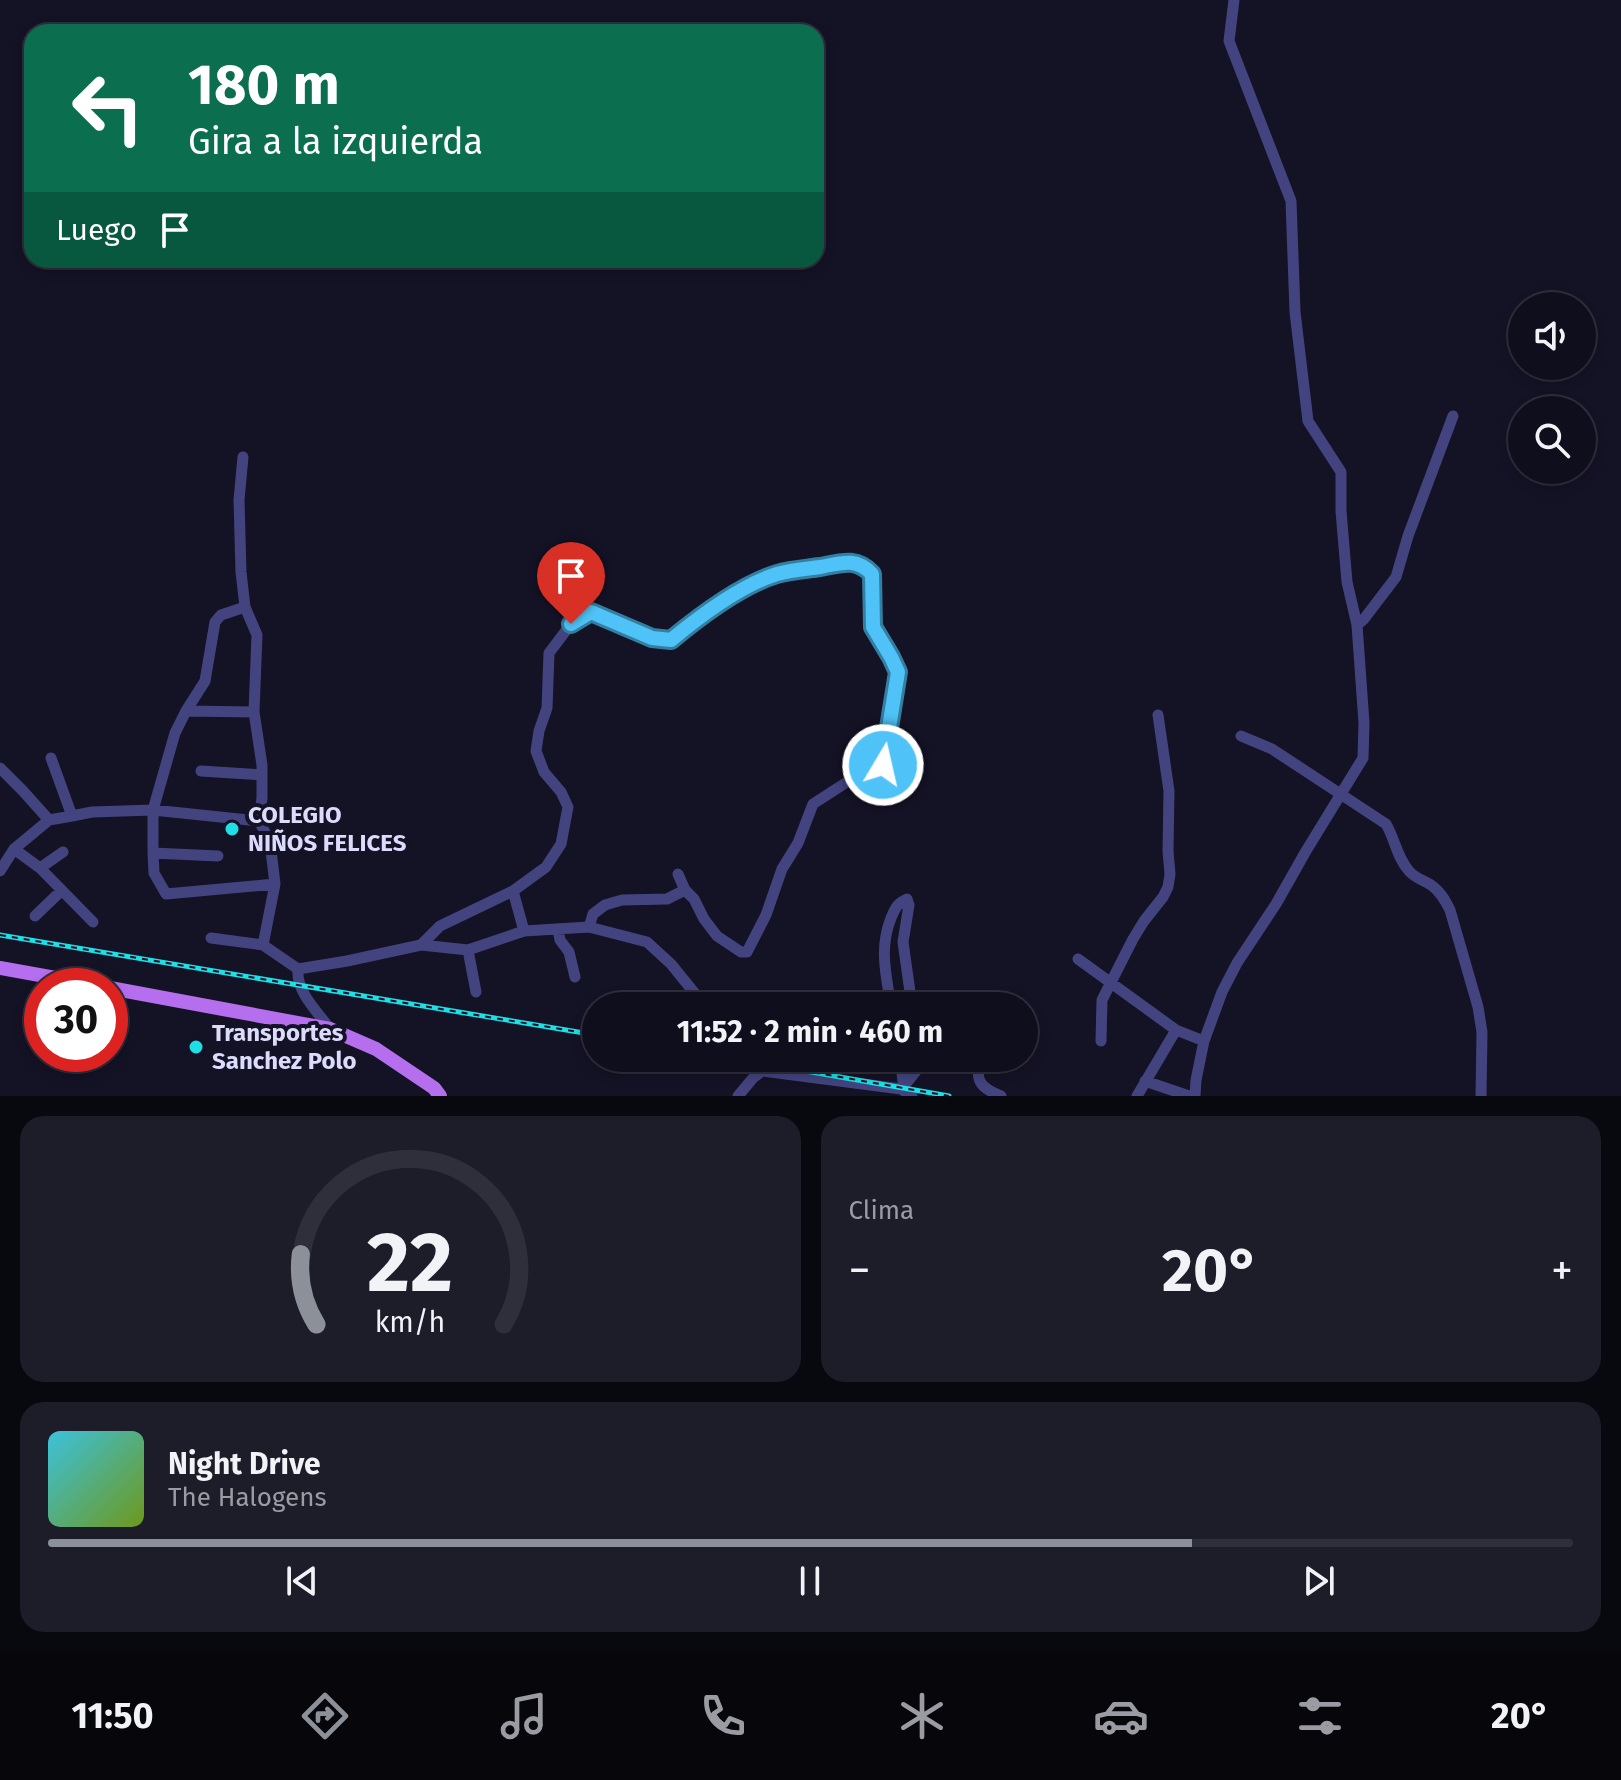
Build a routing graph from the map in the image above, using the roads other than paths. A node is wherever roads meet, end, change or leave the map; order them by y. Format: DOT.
graph roads {
  1 [pos="1234,0"];
  2 [pos="1453,416"];
  3 [pos="243,457"];
  4 [pos="245,607"];
  5 [pos="1357,625"];
  6 [pos="186,711"];
  7 [pos="254,712"];
  8 [pos="1158,715"];
  9 [pos="1241,736"];
  10 [pos="51,758"];
  11 [pos="0,768"];
  12 [pos="201,771"];
  13 [pos="262,775"];
  14 [pos="1341,793"];
  15 [pos="153,810"];
  16 [pos="72,816"];
  17 [pos="49,820"];
  18 [pos="259,821"];
  19 [pos="14,849"];
  20 [pos="63,852"];
  21 [pos="153,853"];
  22 [pos="218,856"];
  23 [pos="40,868"];
  24 [pos="0,871"];
  25 [pos="678,874"];
  26 [pos="275,884"];
  27 [pos="685,890"];
  28 [pos="61,891"];
  29 [pos="513,891"];
  30 [pos="35,916"];
  31 [pos="93,922"];
  32 [pos="589,927"];
  33 [pos="558,929"];
  34 [pos="524,931"];
  35 [pos="211,938"];
  36 [pos="263,945"];
  37 [pos="421,945"];
  38 [pos="468,950"];
  39 [pos="1078,959"];
  40 [pos="0,968"];
  41 [pos="298,969"];
  42 [pos="24,972"];
  43 [pos="575,977"];
  44 [pos="1111,983"];
  45 [pos="128,991"];
  46 [pos="476,992"];
  47 [pos="694,992"];
  48 [pos="889,992"];
  49 [pos="910,992"];
  50 [pos="330,1029"];
  51 [pos="1176,1030"];
  52 [pos="1101,1041"];
  53 [pos="1204,1041"];
  54 [pos="761,1072"];
  55 [pos="769,1072"];
  56 [pos="917,1072"];
  57 [pos="978,1072"];
  58 [pos="1145,1081"];
  59 [pos="907,1091"];
  60 [pos="440,1096"];
  61 [pos="738,1096"];
  62 [pos="1001,1096"];
  63 [pos="1137,1096"];
  64 [pos="1192,1096"];
  65 [pos="1481,1096"];
  1 -- 5 [label="street"];
  2 -- 5 [label="street"];
  3 -- 4 [label="street"];
  4 -- 6 [label="street"];
  4 -- 7 [label="street"];
  5 -- 14 [label="street"];
  6 -- 7 [label="street"];
  6 -- 15 [label="street"];
  7 -- 13 [label="street"];
  8 -- 44 [label="street"];
  9 -- 14 [label="street"];
  10 -- 16 [label="street"];
  11 -- 17 [label="street"];
  12 -- 13 [label="street"];
  13 -- 18 [label="street"];
  14 -- 53 [label="street"];
  14 -- 65 [label="street"];
  15 -- 16 [label="street"];
  15 -- 18 [label="street"];
  15 -- 21 [label="street"];
  16 -- 17 [label="street"];
  17 -- 19 [label="street"];
  18 -- 26 [label="street"];
  19 -- 23 [label="street"];
  19 -- 24 [label="street"];
  20 -- 23 [label="street"];
  21 -- 22 [label="street"];
  21 -- 26 [label="street"];
  23 -- 28 [label="street"];
  25 -- 27 [label="street"];
  26 -- 36 [label="street"];
  27 -- 29 [label="street"];
  27 -- 32 [label="street"];
  28 -- 30 [label="street"];
  28 -- 31 [label="street"];
  29 -- 34 [label="street"];
  29 -- 37 [label="street"];
  32 -- 33 [label="street"];
  32 -- 47 [label="street"];
  33 -- 34 [label="street"];
  33 -- 43 [label="street"];
  34 -- 38 [label="street"];
  35 -- 36 [label="street"];
  36 -- 41 [label="street"];
  37 -- 38 [label="street"];
  37 -- 41 [label="street"];
  38 -- 46 [label="street"];
  39 -- 44 [label="street"];
  40 -- 42 [label="main road"];
  41 -- 50 [label="street"];
  44 -- 51 [label="street"];
  44 -- 52 [label="street"];
  45 -- 50 [label="main road"];
  48 -- 49 [label="street"];
  50 -- 60 [label="main road"];
  51 -- 53 [label="street"];
  51 -- 58 [label="street"];
  53 -- 64 [label="street"];
  54 -- 61 [label="street"];
  55 -- 59 [label="street"];
  56 -- 59 [label="street"];
  57 -- 62 [label="street"];
  58 -- 63 [label="street"];
  58 -- 64 [label="street"];
}
